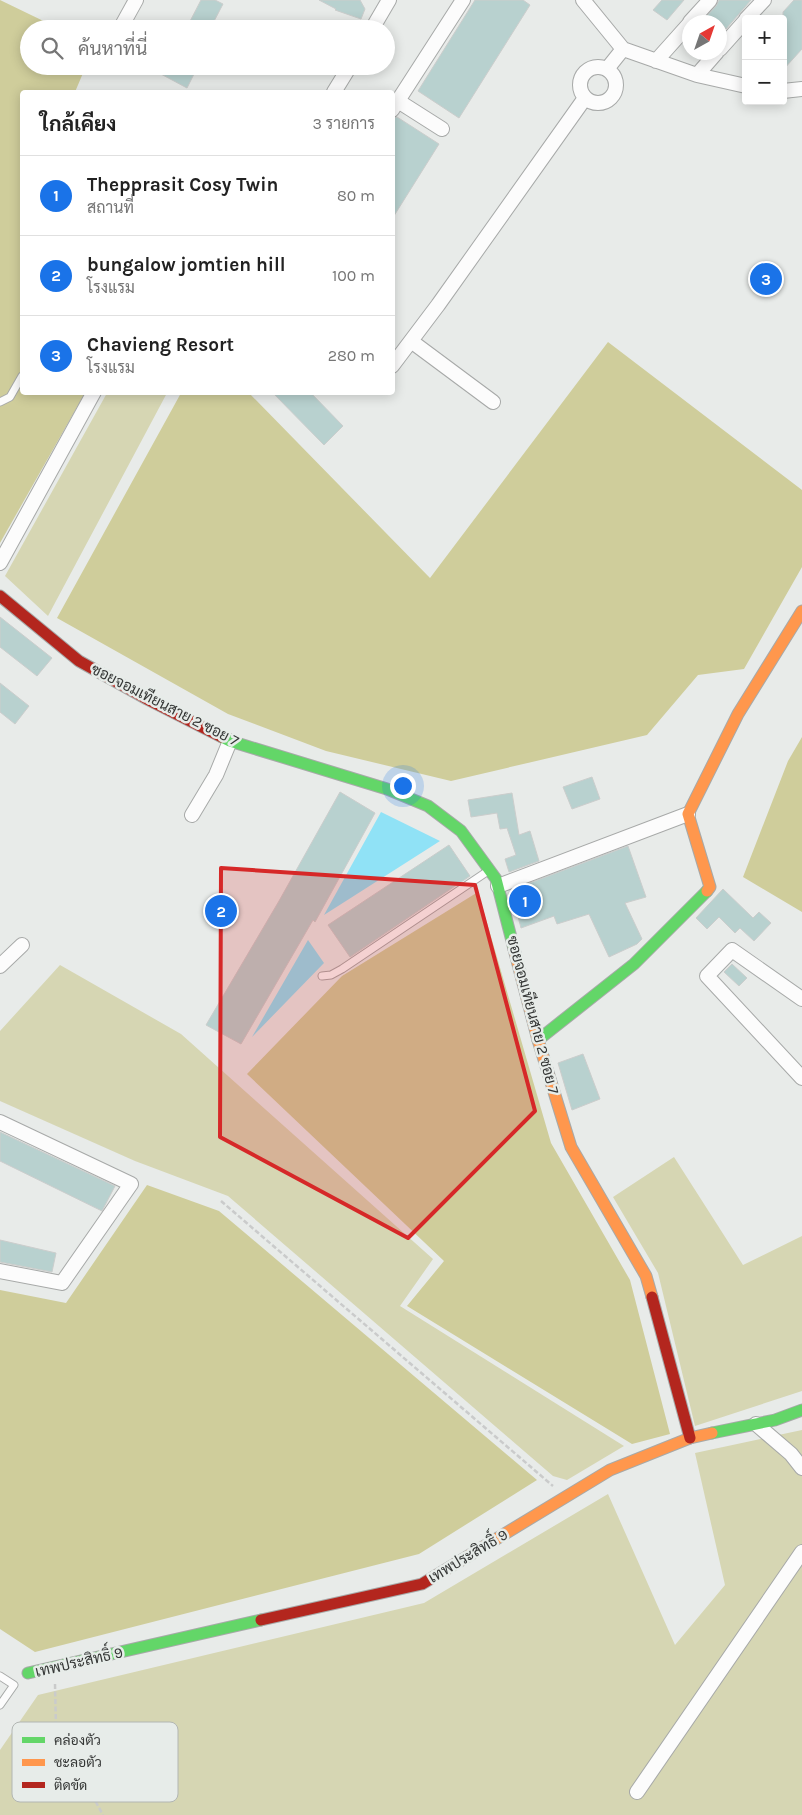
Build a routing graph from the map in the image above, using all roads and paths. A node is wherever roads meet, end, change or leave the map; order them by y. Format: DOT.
graph roads {
  1 [pos="136,0"];
  2 [pos="389,0"];
  3 [pos="463,0"];
  4 [pos="584,0"];
  5 [pos="710,0"];
  6 [pos="764,0"];
  7 [pos="697,15"];
  8 [pos="750,15"];
  9 [pos="125,20"];
  10 [pos="377,20"];
  11 [pos="742,24"];
  12 [pos="682,32"];
  13 [pos="727,42"];
  14 [pos="623,49"];
  15 [pos="710,60"];
  16 [pos="656,61"];
  17 [pos="608,69"];
  18 [pos="344,75"];
  19 [pos="697,76"];
  20 [pos="742,85"];
  21 [pos="802,89"];
  22 [pos="335,90"];
  23 [pos="787,91"];
  24 [pos="585,98"];
  25 [pos="395,105"];
  26 [pos="442,129"];
  27 [pos="411,341"];
  28 [pos="395,362"];
  29 [pos="20,380"];
  30 [pos="92,395"];
  31 [pos="0,402"];
  32 [pos="493,402"];
  33 [pos="0,562"];
  34 [pos="0,596"];
  35 [pos="802,611"];
  36 [pos="230,741"];
  37 [pos="688,814"];
  38 [pos="192,815"];
  39 [pos="490,870"];
  40 [pos="498,886"];
  41 [pos="22,945"];
  42 [pos="0,966"];
  43 [pos="322,976"];
  44 [pos="802,999"];
  45 [pos="538,1040"];
  46 [pos="802,1078"];
  47 [pos="0,1122"];
  48 [pos="221,1201"];
  49 [pos="0,1271"];
  50 [pos="802,1410"];
  51 [pos="756,1424"];
  52 [pos="690,1438"];
  53 [pos="802,1468"];
  54 [pos="566,1497"];
  55 [pos="802,1552"];
  56 [pos="55,1667"];
  57 [pos="28,1673"];
  58 [pos="0,1676"];
  59 [pos="0,1705"];
  60 [pos="56,1722"];
  61 [pos="638,1792"];
  62 [pos="96,1802"];
  63 [pos="103,1815"];
  1 -- 9 [label="street"];
  2 -- 10 [label="street"];
  3 -- 25 [label="street"];
  4 -- 14 [label="street"];
  5 -- 7 [label="street"];
  6 -- 8 [label="street"];
  11 -- 13 [label="street"];
  12 -- 16 [label="street"];
  14 -- 16 [label="street"];
  14 -- 17 [label="street"];
  15 -- 19 [label="street"];
  16 -- 19 [label="street"];
  17 -- 24 [label="street"];
  17 -- 24 [label="street"];
  18 -- 22 [label="street"];
  19 -- 20 [label="street"];
  21 -- 23 [label="street"];
  24 -- 27 [label="street"];
  25 -- 26 [label="street"];
  27 -- 28 [label="street"];
  27 -- 32 [label="street"];
  29 -- 31 [label="lane"];
  30 -- 33 [label="street"];
  34 -- 36 [label="street, ซอยจอมเทียนสาย 2 ซอย 7"];
  35 -- 37 [label="street"];
  36 -- 38 [label="street"];
  36 -- 39 [label="street, ซอยจอมเทียนสาย 2 ซอย 7"];
  37 -- 40 [label="street"];
  37 -- 45 [label="street"];
  39 -- 40 [label="street, ซอยจอมเทียนสาย 2 ซอย 7"];
  39 -- 43 [label="lane"];
  40 -- 45 [label="street, ซอยจอมเทียนสาย 2 ซอย 7"];
  41 -- 42 [label="street"];
  44 -- 46 [label="street"];
  45 -- 52 [label="street, ซอยจอมเทียนสาย 2 ซอย 7"];
  47 -- 49 [label="street"];
  48 -- 54 [label="path"];
  50 -- 51 [label="street, เทพประสิทธิ์ 9"];
  51 -- 52 [label="street, เทพประสิทธิ์ 9"];
  51 -- 53 [label="street"];
  52 -- 54 [label="street, เทพประสิทธิ์ 9"];
  54 -- 56 [label="street, เทพประสิทธิ์ 9"];
  55 -- 61 [label="street"];
  56 -- 57 [label="street, เทพประสิทธิ์ 9"];
  56 -- 60 [label="path"];
  58 -- 59 [label="lane"];
  62 -- 63 [label="path"];
}
